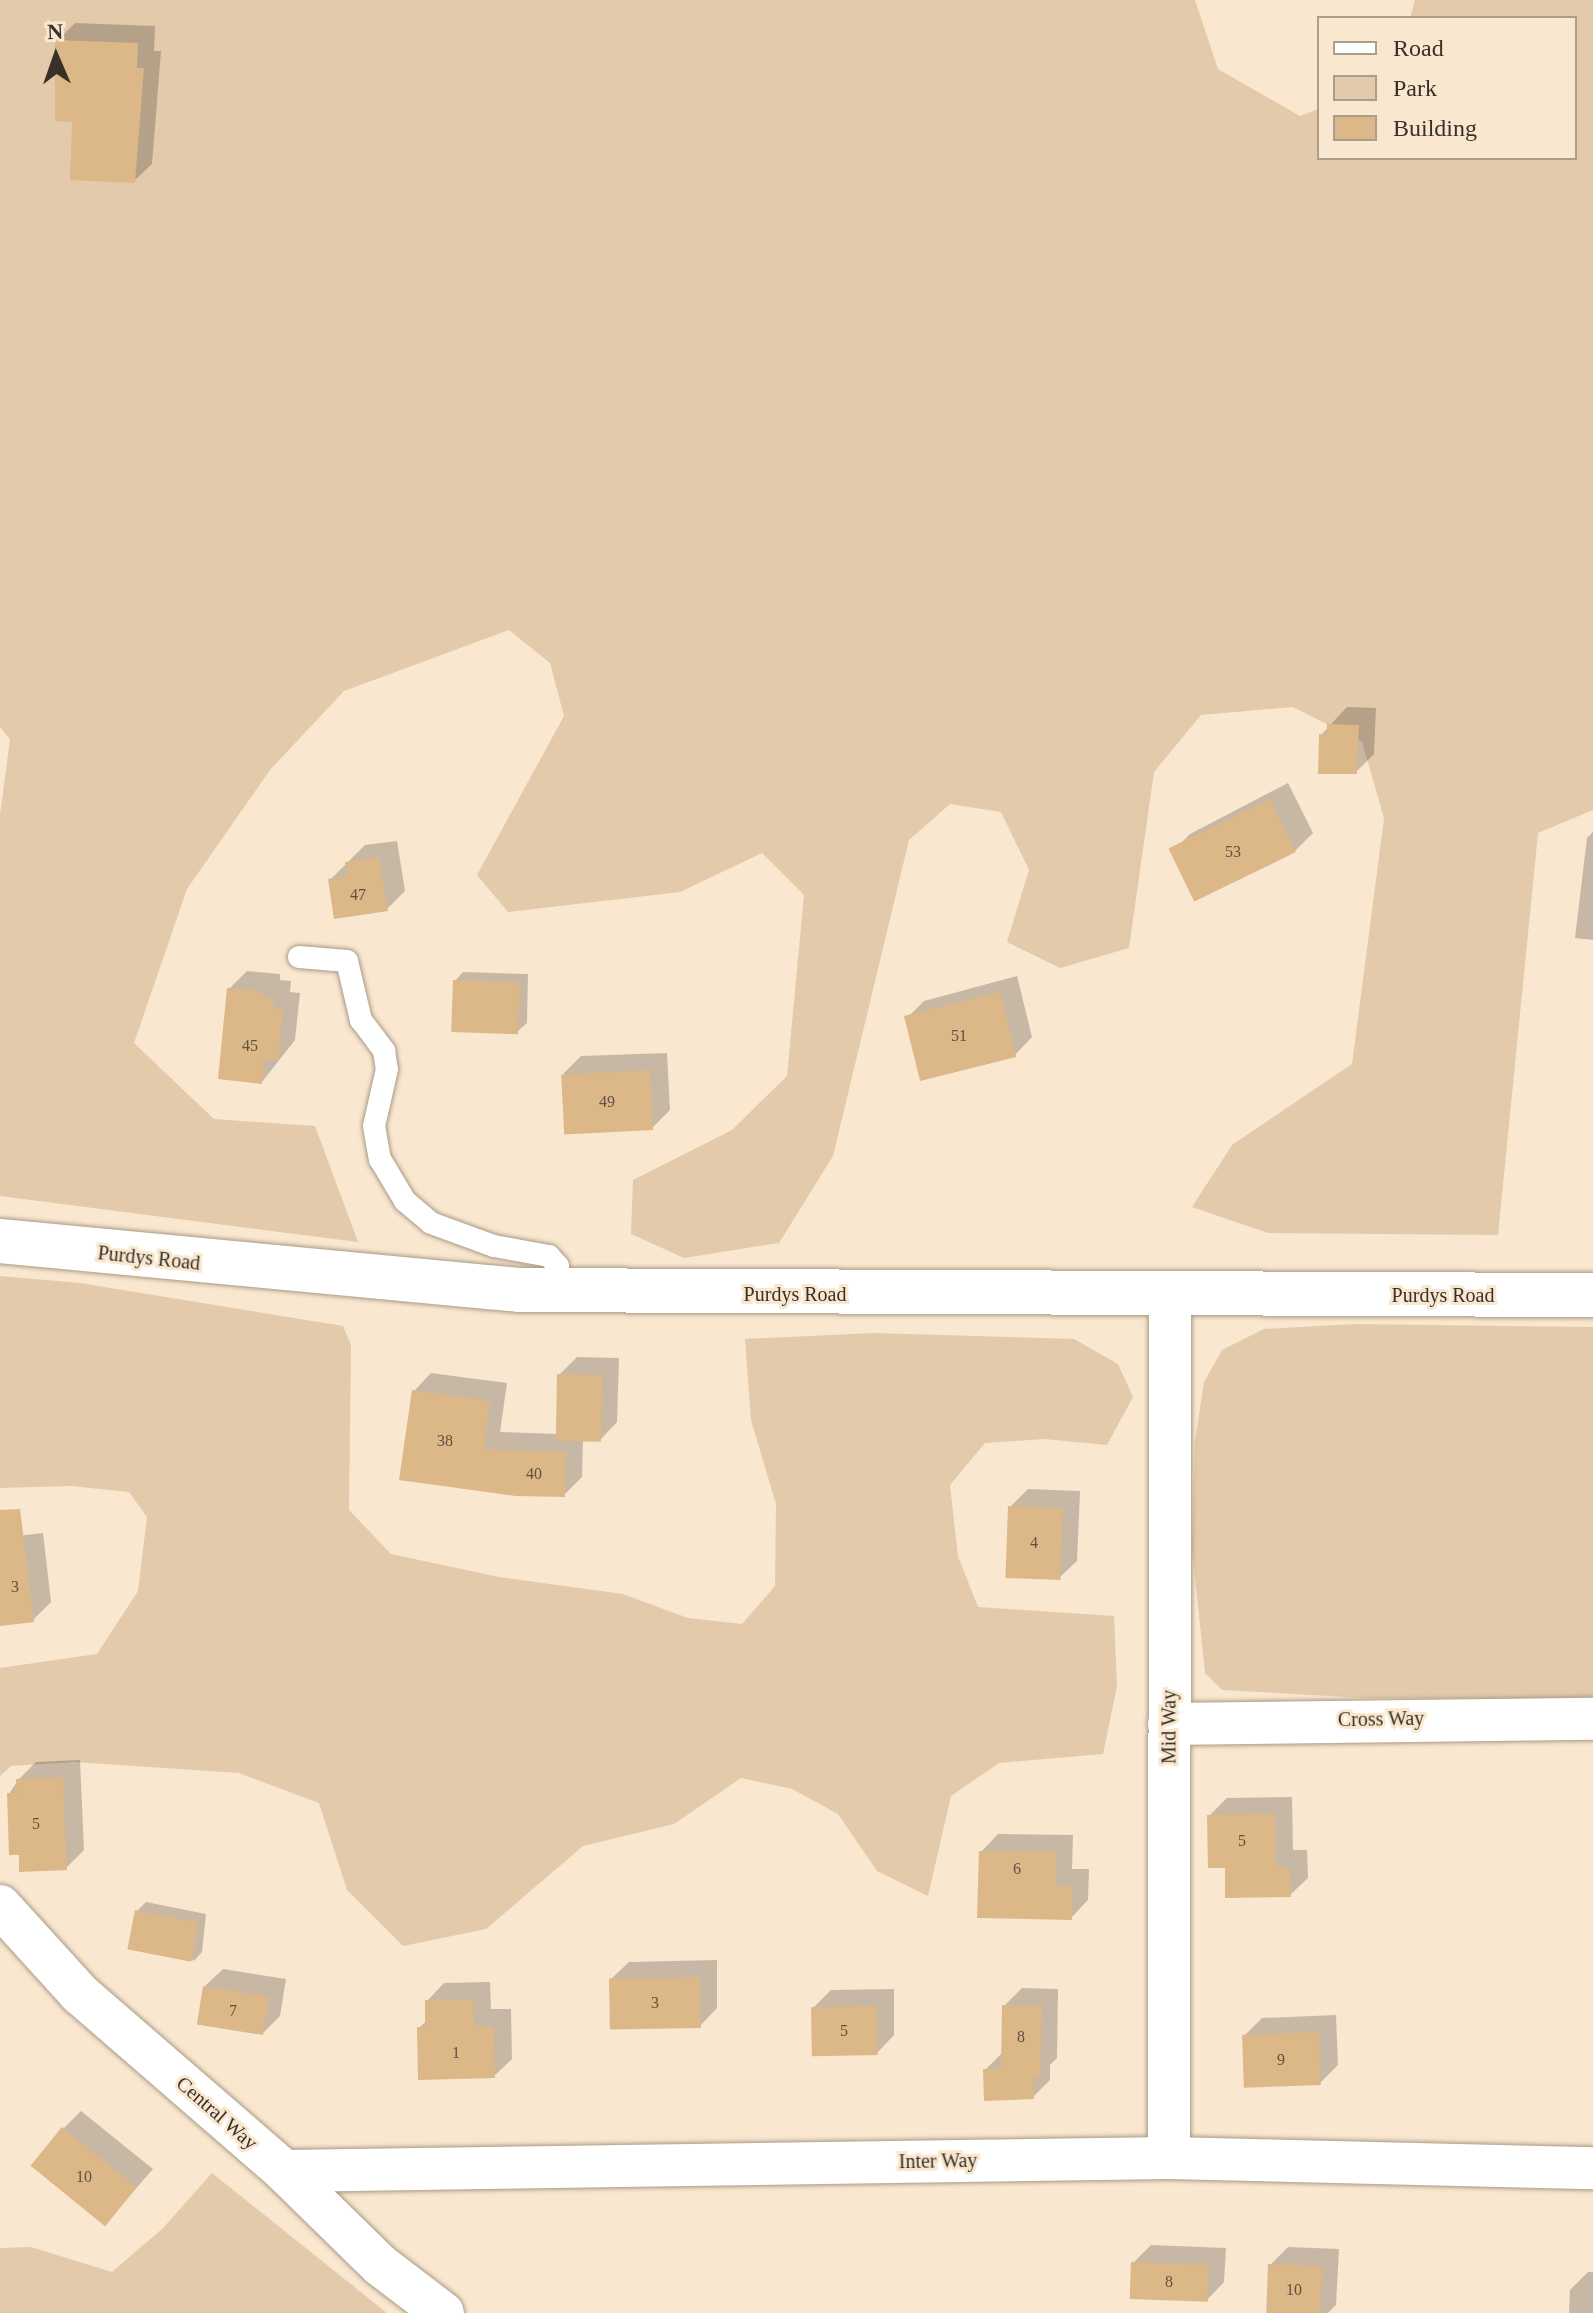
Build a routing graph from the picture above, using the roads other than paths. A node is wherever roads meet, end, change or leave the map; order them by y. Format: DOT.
graph roads {
  1 [pos="299,957"];
  2 [pos="0,1241"];
  3 [pos="558,1291"];
  4 [pos="1593,1295"];
  5 [pos="1170,1296"];
  6 [pos="1593,1719"];
  7 [pos="1169,1724"];
  8 [pos="0,1906"];
  9 [pos="1169,2158"];
  10 [pos="1593,2168"];
  11 [pos="284,2171"];
  12 [pos="443,2313"];
  1 -- 3 [label="lane"];
  2 -- 3 [label="main road, Purdys Road"];
  3 -- 5 [label="main road, Purdys Road"];
  4 -- 5 [label="main road, Purdys Road"];
  5 -- 7 [label="street, Mid Way"];
  6 -- 7 [label="street, Cross Way"];
  7 -- 9 [label="street, Mid Way"];
  8 -- 11 [label="street, Central Way"];
  9 -- 10 [label="street, Inter Way"];
  9 -- 11 [label="street, Inter Way"];
  11 -- 12 [label="street, Central Way"];
}
